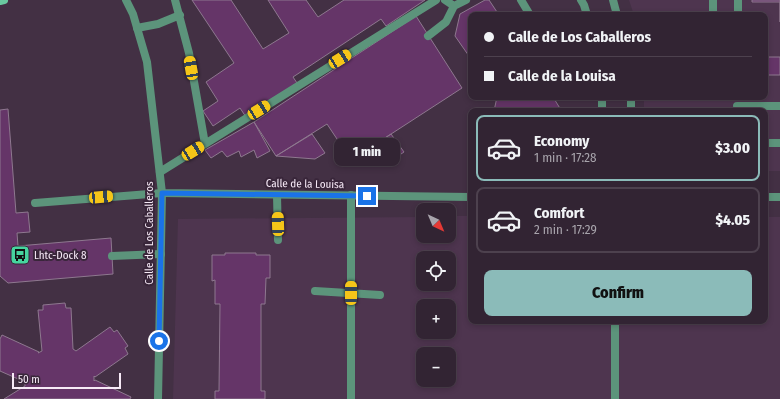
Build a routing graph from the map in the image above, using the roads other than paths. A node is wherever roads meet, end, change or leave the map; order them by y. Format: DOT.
graph roads {
  1 [pos="4,0"];
  2 [pos="126,0"];
  3 [pos="175,0"];
  4 [pos="436,0"];
  5 [pos="445,0"];
  6 [pos="466,0"];
  7 [pos="521,0"];
  8 [pos="581,0"];
  9 [pos="613,0"];
  10 [pos="713,0"];
  11 [pos="738,0"];
  12 [pos="0,1"];
  13 [pos="454,6"];
  14 [pos="528,12"];
  15 [pos="586,12"];
  16 [pos="616,12"];
  17 [pos="713,12"];
  18 [pos="738,12"];
  19 [pos="180,15"];
  20 [pos="137,28"];
  21 [pos="428,36"];
  22 [pos="780,106"];
  23 [pos="751,108"];
  24 [pos="768,143"];
  25 [pos="780,143"];
  26 [pos="205,144"];
  27 [pos="160,172"];
  28 [pos="162,193"];
  29 [pos="277,194"];
  30 [pos="351,195"];
  31 [pos="468,197"];
  32 [pos="768,197"];
  33 [pos="780,197"];
  34 [pos="34,203"];
  35 [pos="278,240"];
  36 [pos="161,254"];
  37 [pos="112,256"];
  38 [pos="316,291"];
  39 [pos="351,293"];
  40 [pos="380,295"];
  41 [pos="615,324"];
  42 [pos="158,399"];
  43 [pos="351,399"];
  44 [pos="615,399"];
  1 -- 12 [label="main road"];
  2 -- 20 [label="street, Calle de Los Caballeros"];
  3 -- 19 [label="street"];
  4 -- 26 [label="street"];
  5 -- 13 [label="street"];
  6 -- 13 [label="street"];
  7 -- 14 [label="street"];
  8 -- 15 [label="street"];
  9 -- 16 [label="street"];
  10 -- 17 [label="street"];
  11 -- 18 [label="street"];
  13 -- 21 [label="street"];
  19 -- 20 [label="street"];
  19 -- 26 [label="street"];
  20 -- 27 [label="street, Calle de Los Caballeros"];
  22 -- 23 [label="street"];
  24 -- 25 [label="street"];
  26 -- 27 [label="street"];
  27 -- 28 [label="street, Calle de Los Caballeros"];
  28 -- 29 [label="street, Calle de la Louisa"];
  28 -- 34 [label="street, Calle de la Louisa"];
  28 -- 36 [label="street, Calle de Los Caballeros"];
  29 -- 30 [label="street, Calle de la Louisa"];
  29 -- 35 [label="street"];
  30 -- 31 [label="street, Calle de la Louisa"];
  30 -- 39 [label="street"];
  32 -- 33 [label="street"];
  36 -- 37 [label="street"];
  36 -- 42 [label="street, Calle de Los Caballeros"];
  38 -- 39 [label="street"];
  39 -- 40 [label="street"];
  39 -- 43 [label="street"];
  41 -- 44 [label="street"];
}
